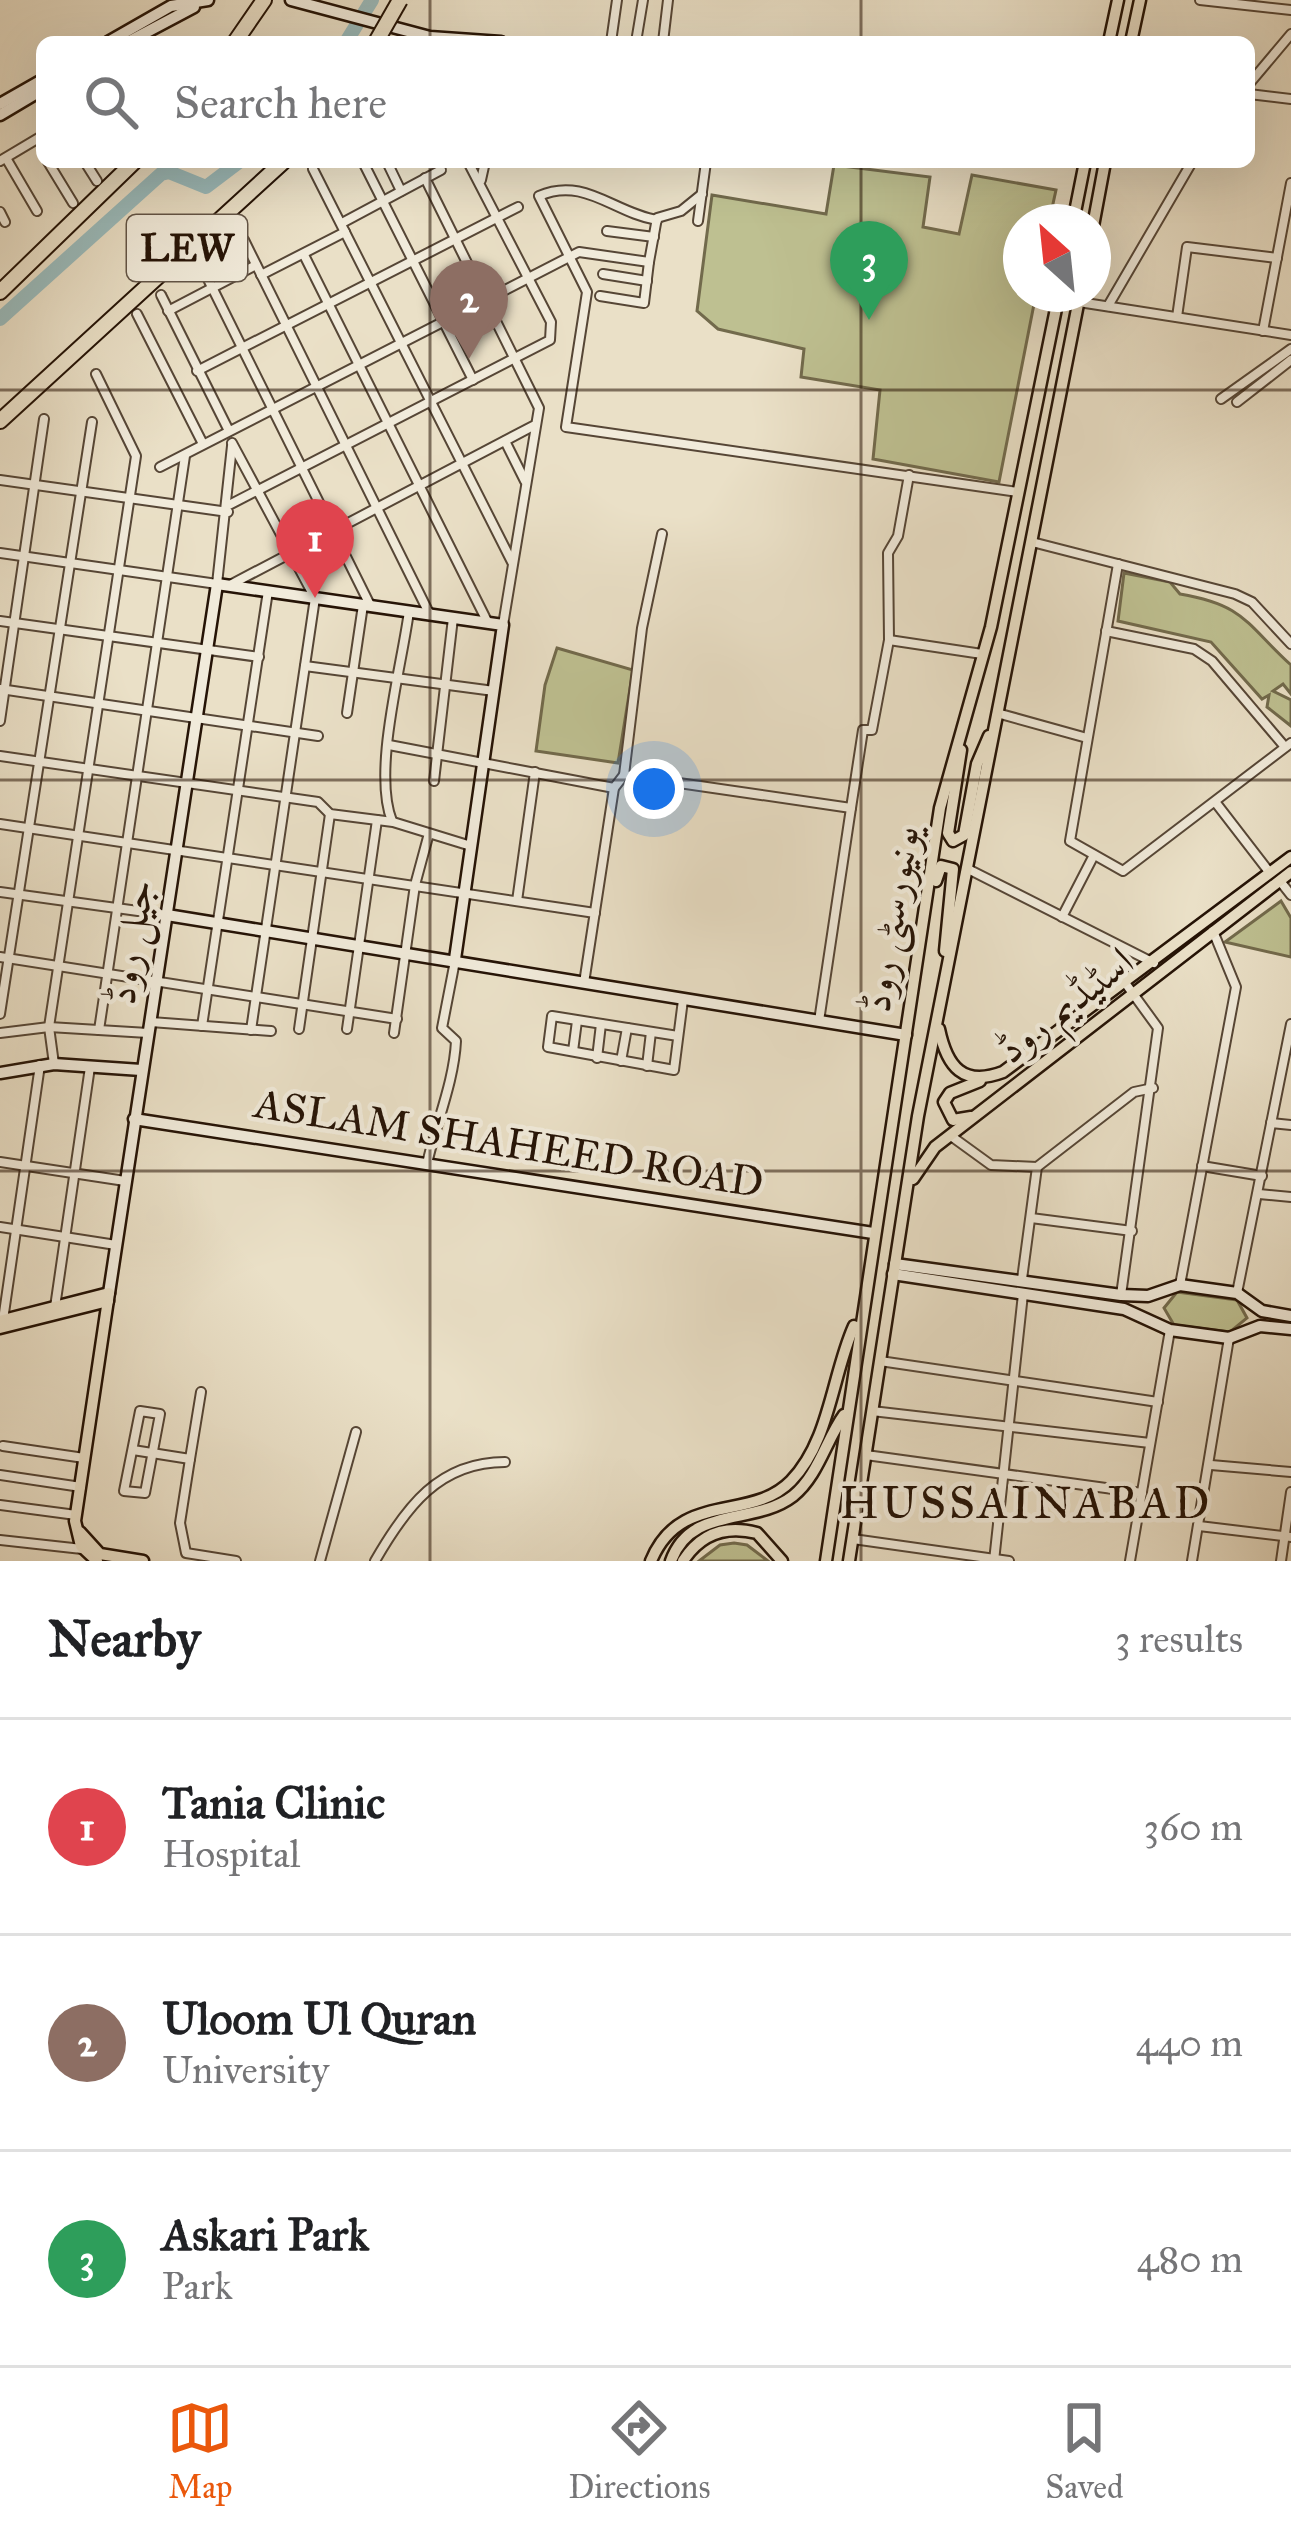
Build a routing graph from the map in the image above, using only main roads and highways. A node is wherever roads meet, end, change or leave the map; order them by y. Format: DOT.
graph roads {
  1 [pos="264,0"];
  2 [pos="400,0"];
  3 [pos="1118,0"];
  4 [pos="1139,0"];
  5 [pos="239,36"];
  6 [pos="383,36"];
  7 [pos="1110,36"];
  8 [pos="1132,36"];
  9 [pos="128,168"];
  10 [pos="276,168"];
  11 [pos="1083,168"];
  12 [pos="1104,168"];
  13 [pos="1076,204"];
  14 [pos="1097,204"];
  15 [pos="0,292"];
  16 [pos="1054,312"];
  17 [pos="1077,312"];
  18 [pos="0,421"];
  19 [pos="996,717"];
  20 [pos="961,729"];
  21 [pos="1291,857"];
  22 [pos="1280,876"];
  23 [pos="922,924"];
  24 [pos="946,973"];
  25 [pos="1130,988"];
  26 [pos="937,1020"];
  27 [pos="985,1079"];
  28 [pos="980,1114"];
  29 [pos="903,1209"];
  30 [pos="861,1308"];
  31 [pos="1,1324"];
  32 [pos="845,1414"];
  33 [pos="832,1522"];
  34 [pos="855,1525"];
  35 [pos="77,1530"];
  36 [pos="97,1561"];
  37 [pos="143,1561"];
  38 [pos="650,1561"];
  39 [pos="670,1561"];
  40 [pos="682,1561"];
  41 [pos="782,1561"];
  42 [pos="826,1561"];
  43 [pos="849,1561"];
  1 -- 5 [label="highway"];
  2 -- 6 [label="highway, bridge"];
  3 -- 7 [label="main road"];
  4 -- 8 [label="main road"];
  9 -- 15 [label="highway, LEW"];
  10 -- 18 [label="highway, LEW"];
  11 -- 13 [label="main road"];
  12 -- 14 [label="main road"];
  16 -- 20 [label="main road, یونیورسٹی روڈ"];
  17 -- 19 [label="main road, یونیورسٹی روڈ"];
  19 -- 20 [label="main road"];
  19 -- 24 [label="main road, یونیورسٹی روڈ"];
  20 -- 23 [label="main road, یونیورسٹی روڈ"];
  21 -- 22 [label="main road, اسٹیڈیم روڈ"];
  22 -- 25 [label="main road, اسٹیڈیم روڈ"];
  22 -- 25 [label="main road, اسٹیڈیم روڈ"];
  23 -- 24 [label="main road"];
  23 -- 30 [label="main road, یونیورسٹی روڈ"];
  24 -- 26 [label="main road, یونیورسٹی روڈ"];
  25 -- 27 [label="main road, اسٹیڈیم روڈ"];
  25 -- 28 [label="main road, اسٹیڈیم روڈ"];
  26 -- 27 [label="main road, اسٹیڈیم روڈ"];
  26 -- 29 [label="main road, یونیورسٹی روڈ"];
  27 -- 28 [label="main road"];
  28 -- 29 [label="main road, اسٹیڈیم روڈ"];
  29 -- 34 [label="main road, یونیورسٹی روڈ"];
  30 -- 32 [label="main road, یونیورسٹی روڈ"];
  30 -- 38 [label="main road"];
  31 -- 35 [label="main road, جیل روڈ"];
  32 -- 33 [label="main road, یونیورسٹی روڈ"];
  32 -- 39 [label="main road"];
  33 -- 34 [label="main road"];
  33 -- 42 [label="main road, یونیورسٹی روڈ"];
  34 -- 43 [label="main road, یونیورسٹی روڈ"];
  35 -- 36 [label="main road, جیل روڈ"];
  35 -- 37 [label="main road"];
  40 -- 41 [label="main road"];
}
